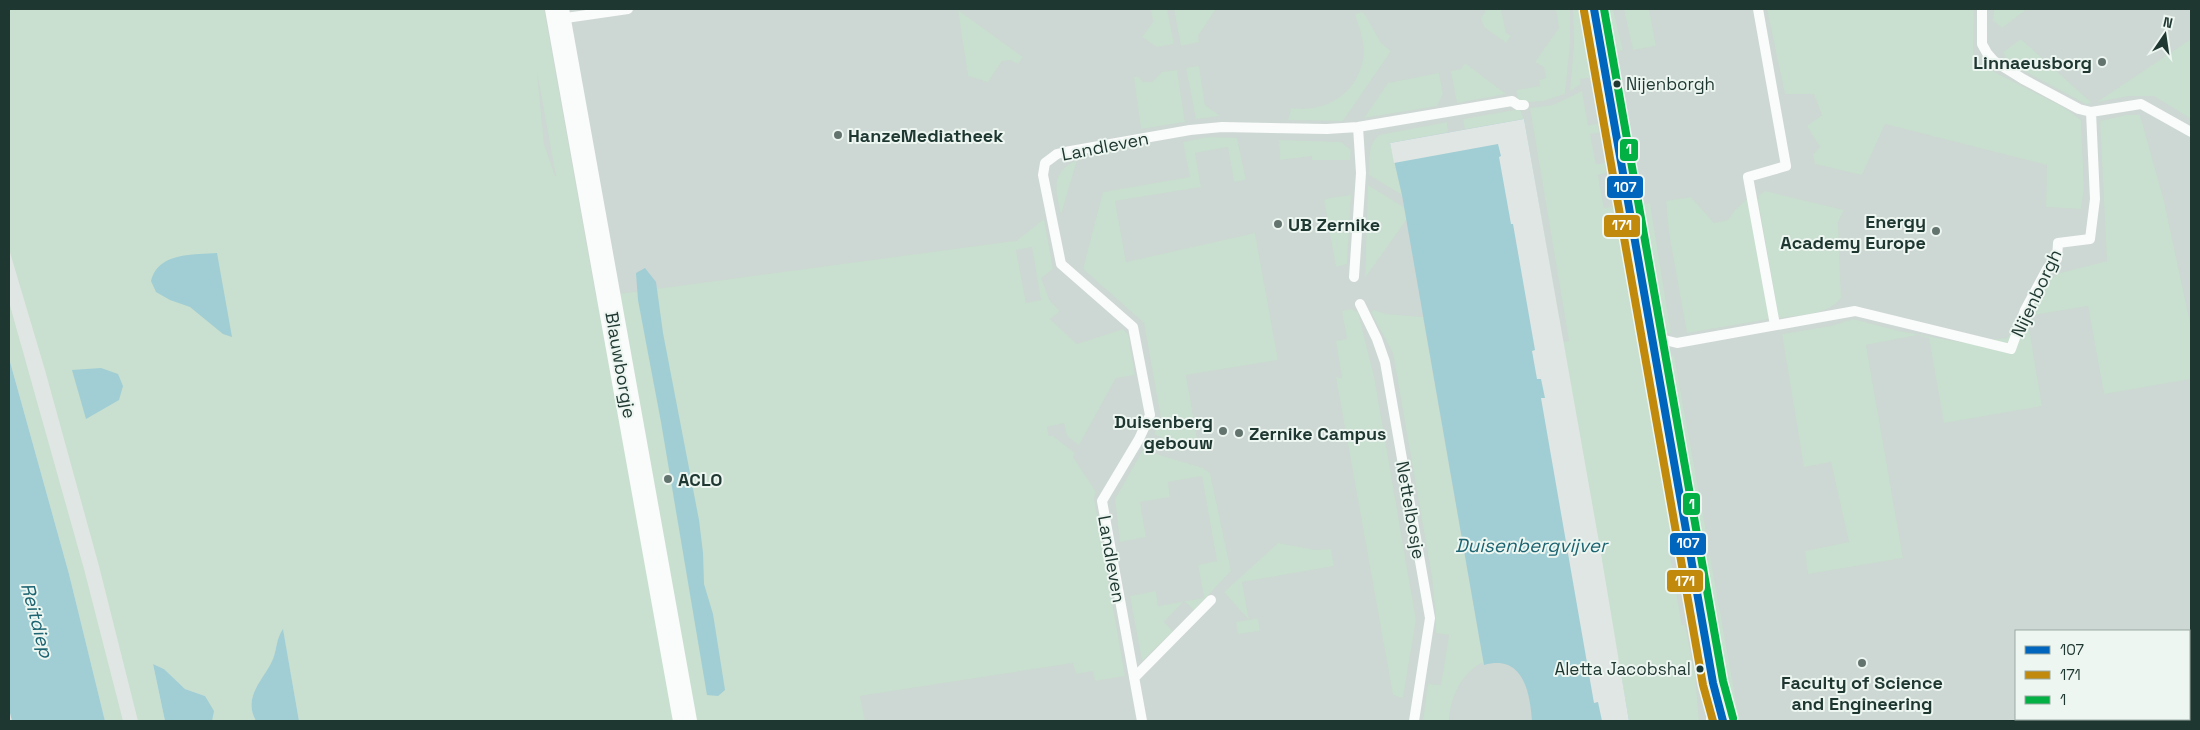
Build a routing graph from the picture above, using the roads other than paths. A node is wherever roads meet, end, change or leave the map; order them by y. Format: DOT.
graph roads {
  1 [pos="628,9"];
  2 [pos="1594,9"];
  3 [pos="1758,9"];
  4 [pos="1982,9"];
  5 [pos="601,11"];
  6 [pos="558,14"];
  7 [pos="1524,105"];
  8 [pos="2091,112"];
  9 [pos="1358,127"];
  10 [pos="2191,132"];
  11 [pos="1354,278"];
  12 [pos="1360,304"];
  13 [pos="1775,325"];
  14 [pos="1652,337"];
  15 [pos="1211,600"];
  16 [pos="1134,678"];
  17 [pos="1713,683"];
  18 [pos="685,721"];
  19 [pos="1142,721"];
  20 [pos="1414,721"];
  21 [pos="1711,721"];
  22 [pos="1723,721"];
  1 -- 5 [label="lane"];
  2 -- 14 [label="lane"];
  3 -- 13 [label="lane"];
  4 -- 8 [label="lane"];
  5 -- 6 [label="lane"];
  6 -- 18 [label="street, Blauwborgje"];
  7 -- 9 [label="lane"];
  8 -- 10 [label="lane"];
  8 -- 13 [label="lane, Nijenborgh"];
  9 -- 11 [label="lane"];
  9 -- 16 [label="lane, Landleven"];
  12 -- 20 [label="lane, Nettelbosje"];
  13 -- 14 [label="lane, Nijenborgh"];
  14 -- 17 [label="lane"];
  15 -- 16 [label="lane"];
  16 -- 19 [label="lane, Landleven"];
  17 -- 21 [label="lane"];
  17 -- 22 [label="lane"];
}
